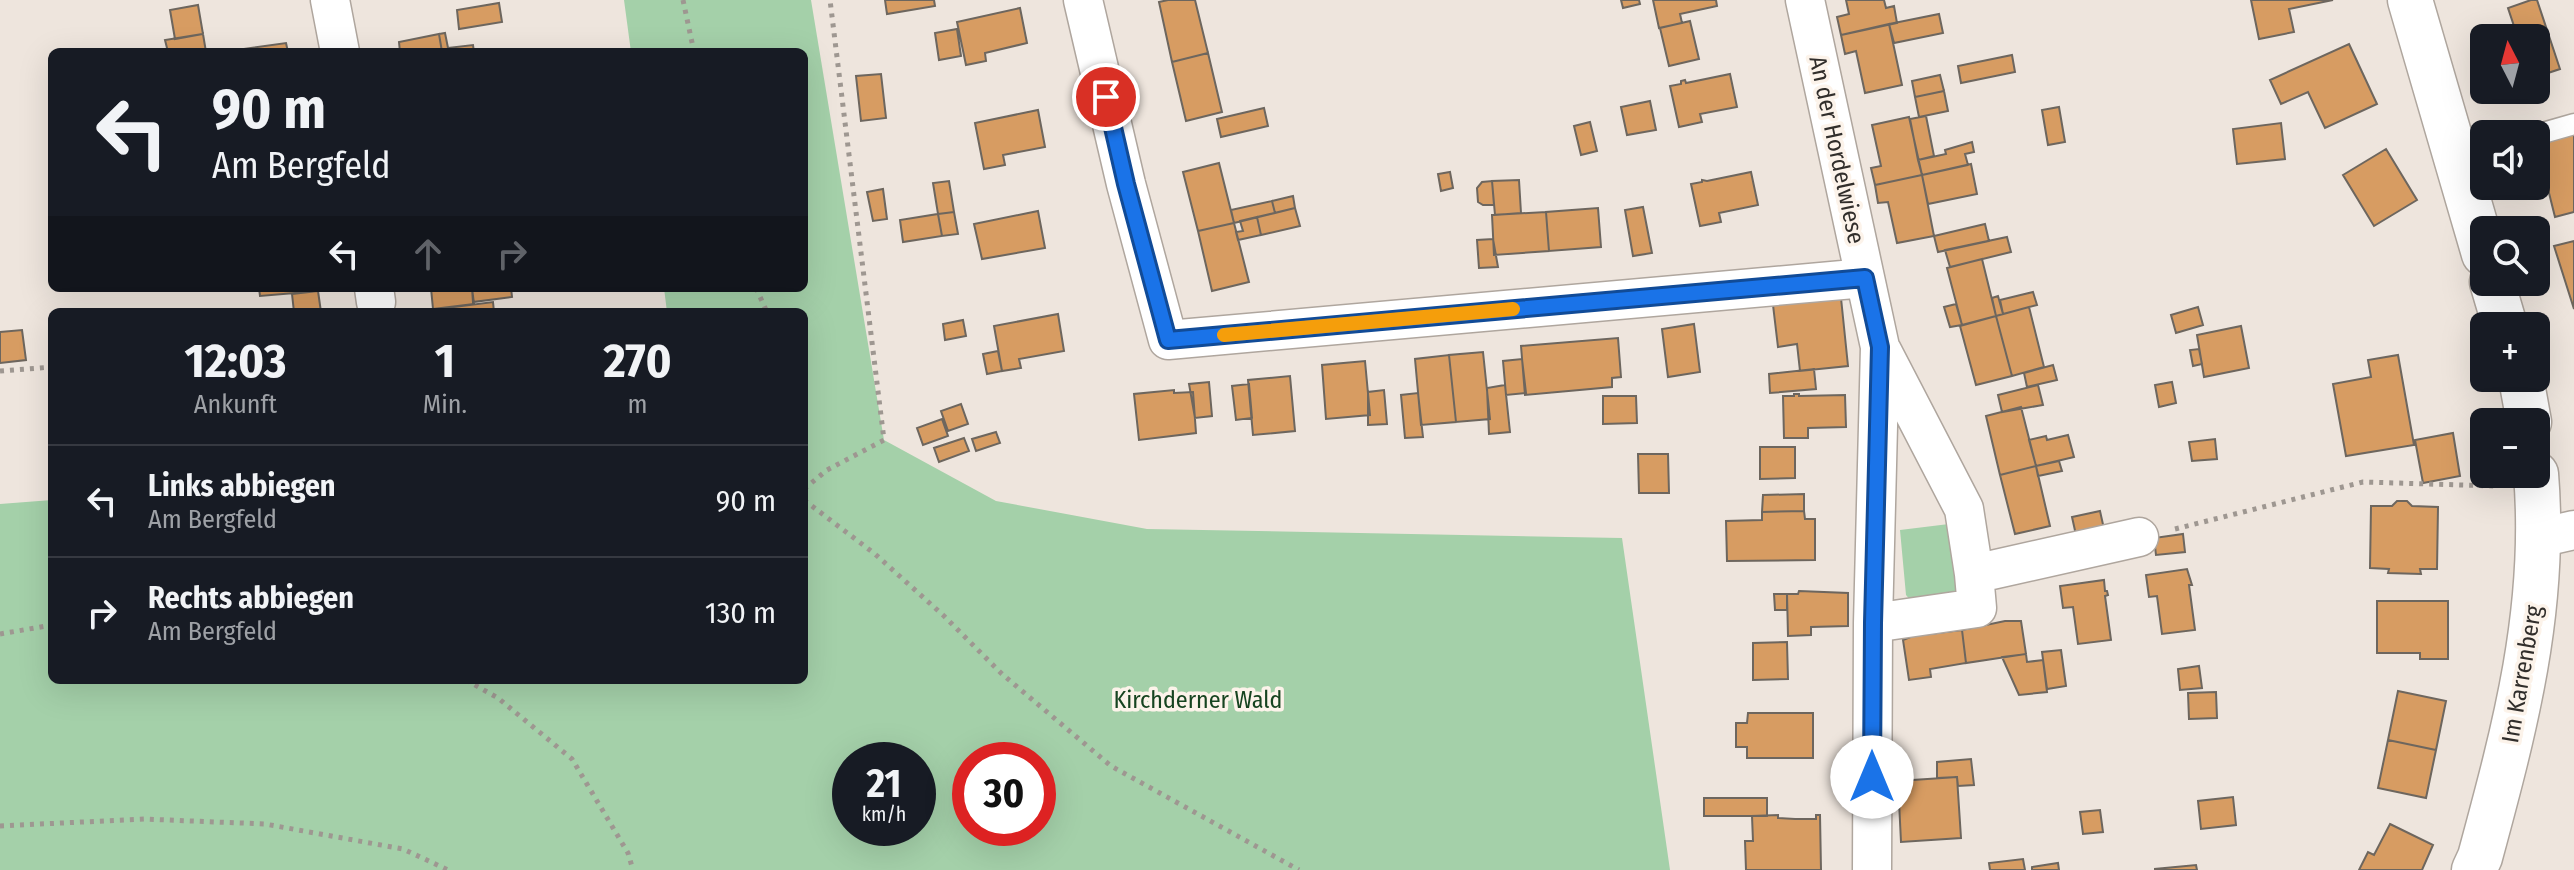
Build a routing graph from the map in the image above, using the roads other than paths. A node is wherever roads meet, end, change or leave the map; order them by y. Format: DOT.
graph roads {
  1 [pos="330,0"];
  2 [pos="1083,0"];
  3 [pos="1805,0"];
  4 [pos="2410,0"];
  5 [pos="339,48"];
  6 [pos="2574,124"];
  7 [pos="2550,131"];
  8 [pos="2470,153"];
  9 [pos="1865,278"];
  10 [pos="1880,347"];
  11 [pos="2540,488"];
  12 [pos="2556,534"];
  13 [pos="2139,537"];
  14 [pos="1974,574"];
  15 [pos="1873,623"];
  16 [pos="1872,870"];
  17 [pos="2474,870"];
  1 -- 5 [label="street"];
  2 -- 9 [label="street"];
  3 -- 9 [label="street, An der Hordelwiese"];
  4 -- 8 [label="street"];
  6 -- 7 [label="lane"];
  9 -- 10 [label="street, An der Hordelwiese"];
  10 -- 14 [label="street, An der Hordelwiese"];
  10 -- 15 [label="street, An der Hordelwiese"];
  11 -- 12 [label="street, Im Karrenberg"];
  12 -- 17 [label="street, Im Karrenberg"];
  13 -- 14 [label="street"];
  14 -- 15 [label="street, An der Hordelwiese"];
  15 -- 16 [label="street, An der Hordelwiese"];
}
